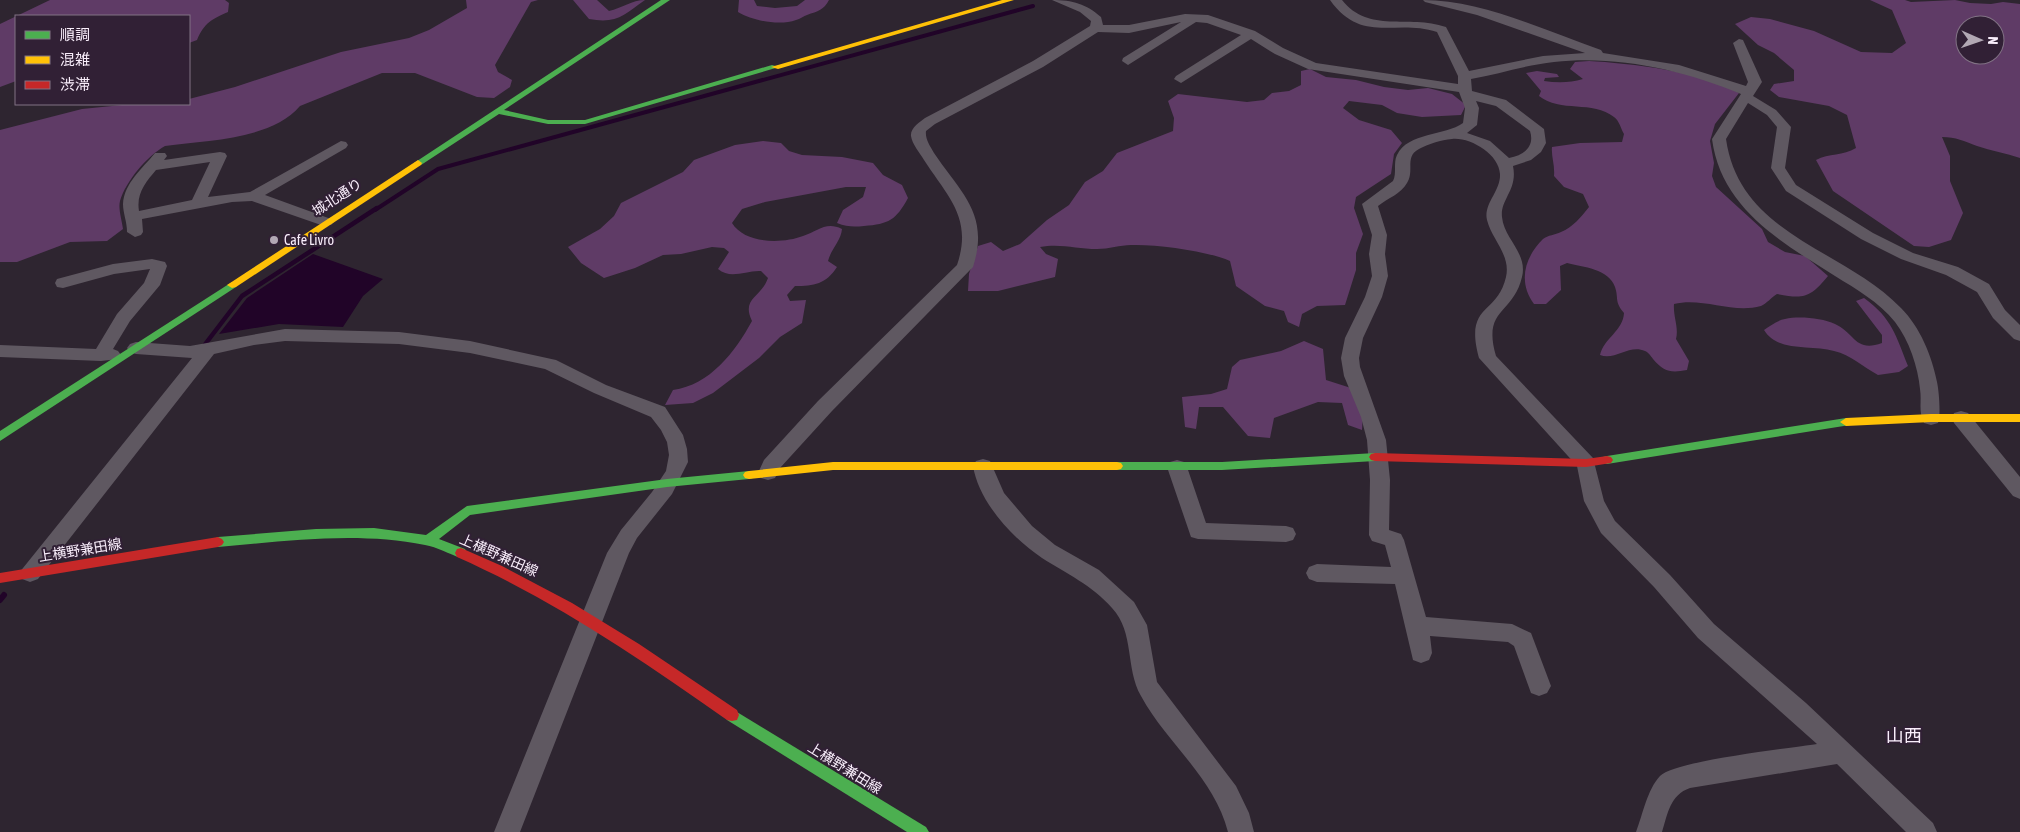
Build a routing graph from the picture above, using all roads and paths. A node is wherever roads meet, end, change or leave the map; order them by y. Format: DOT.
graph roads {
  1 [pos="666,0"];
  2 [pos="1010,0"];
  3 [pos="1058,0"];
  4 [pos="1336,0"];
  5 [pos="1429,0"];
  6 [pos="1194,18"];
  7 [pos="1096,28"];
  8 [pos="1251,34"];
  9 [pos="1739,44"];
  10 [pos="1605,57"];
  11 [pos="1128,60"];
  12 [pos="1181,79"];
  13 [pos="1465,86"];
  14 [pos="1746,95"];
  15 [pos="498,111"];
  16 [pos="1454,135"];
  17 [pos="341,145"];
  18 [pos="1506,164"];
  19 [pos="253,196"];
  20 [pos="198,203"];
  21 [pos="135,216"];
  22 [pos="326,222"];
  23 [pos="135,232"];
  24 [pos="63,283"];
  25 [pos="2020,335"];
  26 [pos="208,350"];
  27 [pos="0,351"];
  28 [pos="128,352"];
  29 [pos="101,354"];
  30 [pos="1930,418"];
  31 [pos="1961,418"];
  32 [pos="2020,418"];
  33 [pos="0,437"];
  34 [pos="1379,457"];
  35 [pos="1586,463"];
  36 [pos="983,466"];
  37 [pos="1177,467"];
  38 [pos="768,473"];
  39 [pos="667,483"];
  40 [pos="2020,491"];
  41 [pos="1286,534"];
  42 [pos="428,540"];
  43 [pos="1317,572"];
  44 [pos="30,573"];
  45 [pos="1404,576"];
  46 [pos="0,578"];
  47 [pos="593,620"];
  48 [pos="1417,626"];
  49 [pos="1421,653"];
  50 [pos="1539,686"];
  51 [pos="1840,752"];
  52 [pos="508,832"];
  53 [pos="921,832"];
  54 [pos="1241,832"];
  55 [pos="1649,832"];
  56 [pos="1924,832"];
  1 -- 15 [label="street, 城北通り"];
  2 -- 15 [label="street"];
  3 -- 7 [label="street"];
  4 -- 13 [label="street"];
  5 -- 10 [label="street"];
  6 -- 7 [label="street"];
  6 -- 8 [label="street"];
  6 -- 11 [label="street"];
  7 -- 38 [label="street"];
  8 -- 12 [label="street"];
  8 -- 13 [label="street"];
  9 -- 14 [label="street"];
  10 -- 13 [label="street"];
  10 -- 14 [label="street"];
  13 -- 16 [label="street"];
  13 -- 18 [label="street"];
  14 -- 25 [label="street"];
  14 -- 30 [label="street"];
  15 -- 22 [label="street, 城北通り"];
  16 -- 18 [label="street"];
  16 -- 34 [label="street"];
  17 -- 19 [label="street"];
  18 -- 35 [label="street"];
  19 -- 20 [label="street"];
  19 -- 22 [label="street"];
  20 -- 21 [label="street"];
  20 -- 21 [label="street"];
  21 -- 23 [label="street"];
  22 -- 28 [label="street, 城北通り"];
  24 -- 29 [label="street"];
  26 -- 28 [label="street"];
  26 -- 39 [label="street"];
  26 -- 44 [label="street"];
  27 -- 29 [label="street"];
  28 -- 29 [label="street"];
  28 -- 33 [label="street, 城北通り"];
  30 -- 31 [label="street"];
  30 -- 35 [label="street"];
  31 -- 32 [label="street"];
  31 -- 40 [label="street"];
  34 -- 35 [label="street"];
  34 -- 37 [label="street"];
  34 -- 45 [label="street"];
  35 -- 51 [label="street"];
  36 -- 37 [label="street"];
  36 -- 38 [label="street"];
  36 -- 54 [label="street"];
  37 -- 41 [label="street"];
  38 -- 39 [label="street"];
  39 -- 42 [label="street"];
  39 -- 47 [label="street"];
  42 -- 44 [label="street, 上横野兼田線"];
  42 -- 47 [label="street, 上横野兼田線"];
  43 -- 45 [label="street"];
  44 -- 46 [label="street, 上横野兼田線"];
  45 -- 48 [label="street"];
  47 -- 52 [label="street"];
  47 -- 53 [label="street, 上横野兼田線"];
  48 -- 49 [label="street"];
  48 -- 50 [label="street"];
  51 -- 55 [label="street"];
  51 -- 56 [label="street"];
}
